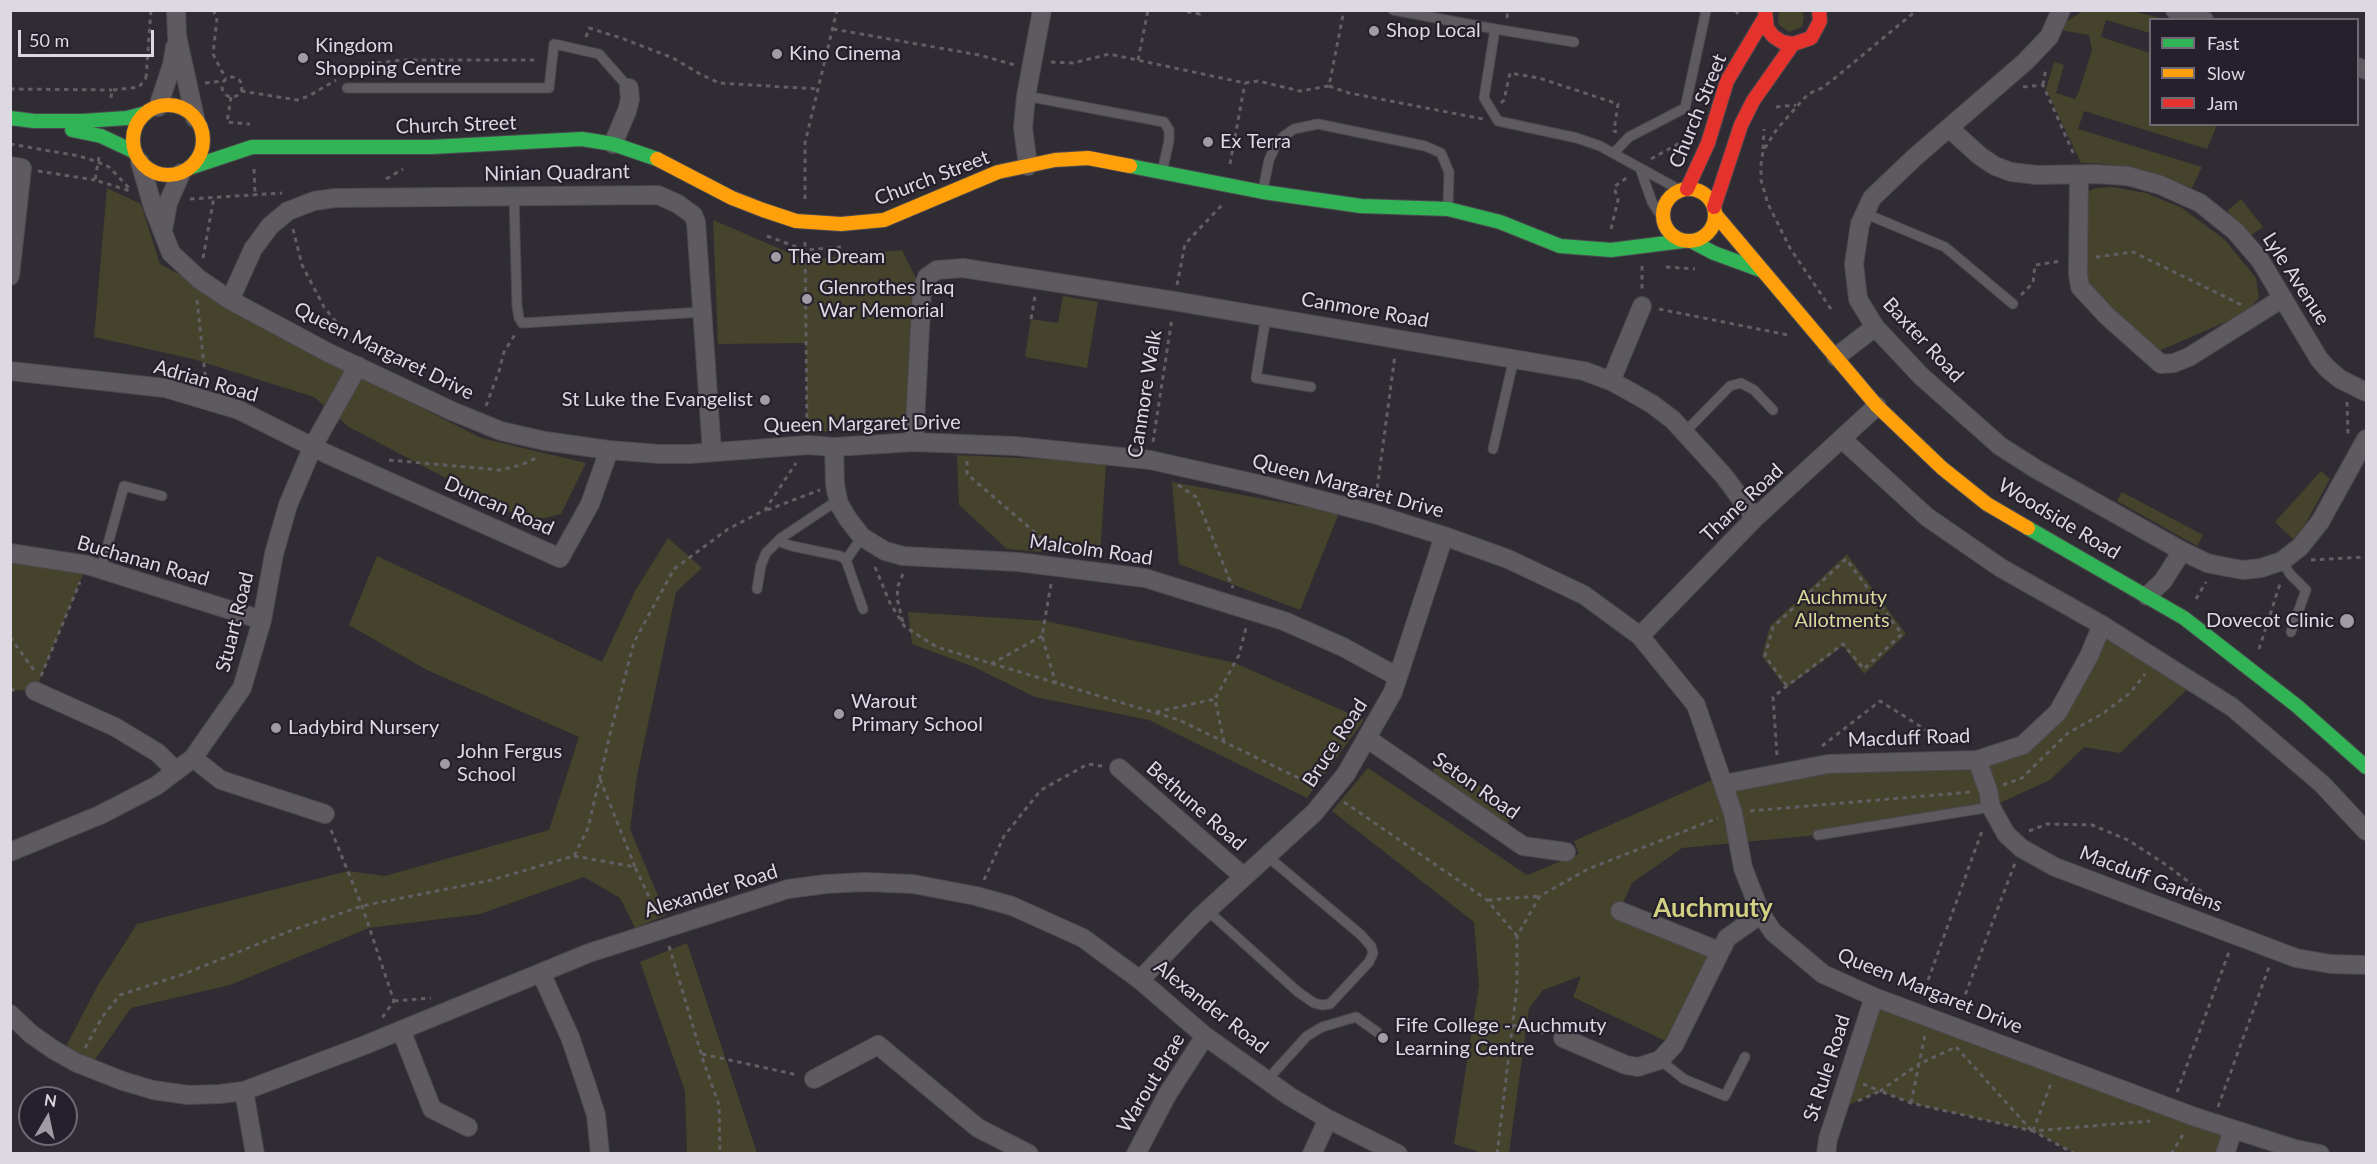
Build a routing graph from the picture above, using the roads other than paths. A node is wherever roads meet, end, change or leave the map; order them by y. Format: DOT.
graph roads {
  1 [pos="176,10"];
  2 [pos="1042,10"];
  3 [pos="1394,10"];
  4 [pos="1832,10"];
  5 [pos="2061,10"];
  6 [pos="2175,10"];
  7 [pos="1706,11"];
  8 [pos="1765,14"];
  9 [pos="1820,16"];
  10 [pos="2198,18"];
  11 [pos="1495,29"];
  12 [pos="177,36"];
  13 [pos="1574,42"];
  14 [pos="1793,44"];
  15 [pos="347,88"];
  16 [pos="629,88"];
  17 [pos="1026,96"];
  18 [pos="152,110"];
  19 [pos="10,118"];
  20 [pos="34,121"];
  21 [pos="199,124"];
  22 [pos="1949,128"];
  23 [pos="613,144"];
  24 [pos="252,147"];
  25 [pos="1614,153"];
  26 [pos="137,157"];
  27 [pos="1028,166"];
  28 [pos="16,167"];
  29 [pos="1640,168"];
  30 [pos="186,170"];
  31 [pos="1162,172"];
  32 [pos="2081,175"];
  33 [pos="1684,190"];
  34 [pos="1263,192"];
  35 [pos="514,196"];
  36 [pos="1448,209"];
  37 [pos="1714,210"];
  38 [pos="1864,213"];
  39 [pos="1664,223"];
  40 [pos="163,230"];
  41 [pos="1687,241"];
  42 [pos="1631,248"];
  43 [pos="1764,271"];
  44 [pos="10,276"];
  45 [pos="2283,298"];
  46 [pos="230,300"];
  47 [pos="2013,304"];
  48 [pos="1642,306"];
  49 [pos="703,312"];
  50 [pos="1266,316"];
  51 [pos="1875,327"];
  52 [pos="1836,357"];
  53 [pos="1514,358"];
  54 [pos="358,366"];
  55 [pos="10,371"];
  56 [pos="1611,381"];
  57 [pos="1311,387"];
  58 [pos="2367,392"];
  59 [pos="1877,406"];
  60 [pos="1773,410"];
  61 [pos="1684,432"];
  62 [pos="1842,439"];
  63 [pos="914,442"];
  64 [pos="313,446"];
  65 [pos="834,447"];
  66 [pos="1493,449"];
  67 [pos="609,450"];
  68 [pos="2364,450"];
  69 [pos="712,452"];
  70 [pos="162,496"];
  71 [pos="839,504"];
  72 [pos="1755,518"];
  73 [pos="1444,536"];
  74 [pos="781,538"];
  75 [pos="867,540"];
  76 [pos="2182,551"];
  77 [pos="10,553"];
  78 [pos="846,560"];
  79 [pos="2288,563"];
  80 [pos="94,567"];
  81 [pos="757,589"];
  82 [pos="2147,596"];
  83 [pos="863,609"];
  84 [pos="262,620"];
  85 [pos="2102,625"];
  86 [pos="2291,632"];
  87 [pos="1640,636"];
  88 [pos="1398,677"];
  89 [pos="35,691"];
  90 [pos="1368,739"];
  91 [pos="193,758"];
  92 [pos="1975,760"];
  93 [pos="2367,767"];
  94 [pos="1119,768"];
  95 [pos="176,771"];
  96 [pos="1724,784"];
  97 [pos="1991,807"];
  98 [pos="325,814"];
  99 [pos="2367,831"];
  100 [pos="1818,835"];
  101 [pos="10,852"];
  102 [pos="1566,852"];
  103 [pos="1267,856"];
  104 [pos="1244,877"];
  105 [pos="1207,910"];
  106 [pos="1620,910"];
  107 [pos="1761,914"];
  108 [pos="1719,951"];
  109 [pos="2367,965"];
  110 [pos="541,973"];
  111 [pos="1140,980"];
  112 [pos="1874,997"];
  113 [pos="14,1024"];
  114 [pos="401,1030"];
  115 [pos="1377,1032"];
  116 [pos="1205,1036"];
  117 [pos="1563,1038"];
  118 [pos="1745,1057"];
  119 [pos="1660,1060"];
  120 [pos="814,1079"];
  121 [pos="1267,1080"];
  122 [pos="244,1091"];
  123 [pos="1328,1119"];
  124 [pos="468,1127"];
  125 [pos="2233,1130"];
  126 [pos="255,1154"];
  127 [pos="600,1154"];
  128 [pos="1029,1154"];
  129 [pos="1136,1154"];
  130 [pos="1312,1154"];
  131 [pos="1398,1154"];
  132 [pos="1826,1154"];
  133 [pos="2225,1154"];
  134 [pos="2320,1154"];
  1 -- 12 [label="street"];
  2 -- 17 [label="street"];
  3 -- 11 [label="lane"];
  4 -- 9 [label="street"];
  5 -- 22 [label="street, Baxter Road"];
  6 -- 10 [label="street"];
  7 -- 25 [label="lane"];
  8 -- 14 [label="street"];
  8 -- 33 [label="street, Church Street"];
  9 -- 14 [label="street"];
  11 -- 13 [label="lane"];
  11 -- 25 [label="lane"];
  12 -- 18 [label="street"];
  12 -- 21 [label="street"];
  14 -- 37 [label="street"];
  15 -- 16 [label="lane"];
  16 -- 23 [label="street"];
  17 -- 27 [label="street"];
  17 -- 31 [label="lane"];
  18 -- 20 [label="street"];
  18 -- 21 [label="street"];
  18 -- 26 [label="street"];
  19 -- 20 [label="street"];
  20 -- 26 [label="street"];
  21 -- 24 [label="street, Church Street"];
  21 -- 30 [label="street"];
  22 -- 32 [label="street, Lyle Avenue"];
  22 -- 38 [label="street, Baxter Road"];
  23 -- 24 [label="street, Church Street"];
  23 -- 27 [label="street, Church Street"];
  24 -- 30 [label="street, Church Street"];
  25 -- 29 [label="lane"];
  26 -- 30 [label="street"];
  26 -- 40 [label="street, Queen Margaret Drive"];
  27 -- 31 [label="street, Church Street"];
  28 -- 44 [label="street"];
  29 -- 33 [label="lane"];
  29 -- 39 [label="lane"];
  30 -- 40 [label="street"];
  31 -- 34 [label="street, Church Street"];
  32 -- 45 [label="street, Lyle Avenue"];
  32 -- 45 [label="street"];
  33 -- 37 [label="street"];
  33 -- 39 [label="street"];
  34 -- 36 [label="street, Church Street"];
  34 -- 36 [label="lane"];
  35 -- 46 [label="street, Ninian Quadrant"];
  35 -- 49 [label="street, Ninian Quadrant"];
  35 -- 49 [label="lane"];
  36 -- 42 [label="street, Church Street"];
  37 -- 41 [label="street"];
  37 -- 43 [label="street, Woodside Road"];
  38 -- 47 [label="lane"];
  38 -- 51 [label="street, Baxter Road"];
  39 -- 41 [label="street"];
  39 -- 42 [label="street, Church Street"];
  40 -- 46 [label="street, Queen Margaret Drive"];
  41 -- 42 [label="street, Church Street"];
  41 -- 43 [label="street"];
  43 -- 52 [label="street, Woodside Road"];
  45 -- 58 [label="street, Lyle Avenue"];
  46 -- 54 [label="street, Queen Margaret Drive"];
  48 -- 56 [label="street"];
  49 -- 69 [label="street, Ninian Quadrant"];
  50 -- 53 [label="street, Canmore Road"];
  50 -- 57 [label="lane"];
  50 -- 63 [label="street, Canmore Road"];
  51 -- 52 [label="street"];
  51 -- 76 [label="street, Baxter Road"];
  52 -- 59 [label="street, Woodside Road"];
  53 -- 56 [label="street, Canmore Road"];
  53 -- 66 [label="lane"];
  54 -- 64 [label="street, Stuart Road"];
  54 -- 67 [label="street, Queen Margaret Drive"];
  55 -- 64 [label="street, Adrian Road"];
  56 -- 61 [label="street, Canmore Road"];
  59 -- 62 [label="street, Thane Road"];
  59 -- 82 [label="street, Woodside Road"];
  60 -- 61 [label="lane"];
  61 -- 72 [label="street, Canmore Road"];
  62 -- 72 [label="street, Thane Road"];
  62 -- 85 [label="street"];
  63 -- 65 [label="street, Queen Margaret Drive"];
  63 -- 73 [label="street, Queen Margaret Drive"];
  64 -- 67 [label="street, Duncan Road"];
  64 -- 84 [label="street, Stuart Road"];
  65 -- 69 [label="street, Queen Margaret Drive"];
  65 -- 71 [label="street"];
  67 -- 69 [label="street, Queen Margaret Drive"];
  68 -- 79 [label="street"];
  70 -- 80 [label="lane"];
  71 -- 74 [label="lane"];
  71 -- 75 [label="street"];
  72 -- 87 [label="street, Thane Road"];
  73 -- 87 [label="street, Queen Margaret Drive"];
  73 -- 88 [label="street, Bruce Road"];
  74 -- 78 [label="lane"];
  74 -- 81 [label="lane"];
  75 -- 78 [label="lane"];
  75 -- 88 [label="street, Malcolm Road"];
  76 -- 79 [label="street, Baxter Road"];
  76 -- 82 [label="street"];
  77 -- 80 [label="street, Buchanan Road"];
  78 -- 83 [label="lane"];
  79 -- 86 [label="lane"];
  80 -- 84 [label="street, Buchanan Road"];
  82 -- 93 [label="street, Woodside Road"];
  84 -- 91 [label="street, Stuart Road"];
  85 -- 92 [label="street, Macduff Road"];
  85 -- 99 [label="street"];
  87 -- 96 [label="street, Queen Margaret Drive"];
  88 -- 90 [label="street, Bruce Road"];
  89 -- 95 [label="street"];
  90 -- 102 [label="street, Seton Road"];
  90 -- 103 [label="street, Bruce Road"];
  91 -- 95 [label="street, Stuart Road"];
  91 -- 98 [label="street"];
  92 -- 96 [label="street, Macduff Road"];
  92 -- 97 [label="street, Macduff Gardens"];
  94 -- 104 [label="street, Bethune Road"];
  95 -- 101 [label="street, Stuart Road"];
  96 -- 107 [label="street, Queen Margaret Drive"];
  97 -- 100 [label="lane"];
  97 -- 109 [label="street, Macduff Gardens"];
  103 -- 104 [label="street, Bruce Road"];
  103 -- 105 [label="lane"];
  104 -- 105 [label="street, Bruce Road"];
  105 -- 111 [label="street, Bruce Road"];
  106 -- 108 [label="street"];
  107 -- 108 [label="street"];
  107 -- 112 [label="street, Queen Margaret Drive"];
  108 -- 119 [label="street"];
  110 -- 111 [label="street, Alexander Road"];
  110 -- 114 [label="street, Alexander Road"];
  110 -- 127 [label="street"];
  111 -- 116 [label="street, Alexander Road"];
  112 -- 125 [label="street, Queen Margaret Drive"];
  112 -- 132 [label="street, St Rule Road"];
  113 -- 122 [label="street, Alexander Road"];
  114 -- 122 [label="street, Alexander Road"];
  114 -- 124 [label="street"];
  115 -- 121 [label="lane"];
  116 -- 121 [label="street, Alexander Road"];
  116 -- 129 [label="street, Warout Brae"];
  117 -- 119 [label="street"];
  118 -- 119 [label="lane"];
  120 -- 128 [label="street"];
  121 -- 123 [label="street, Alexander Road"];
  122 -- 126 [label="street"];
  123 -- 130 [label="street"];
  123 -- 131 [label="street, Alexander Road"];
  125 -- 133 [label="street"];
  125 -- 134 [label="street, Queen Margaret Drive"];
}
